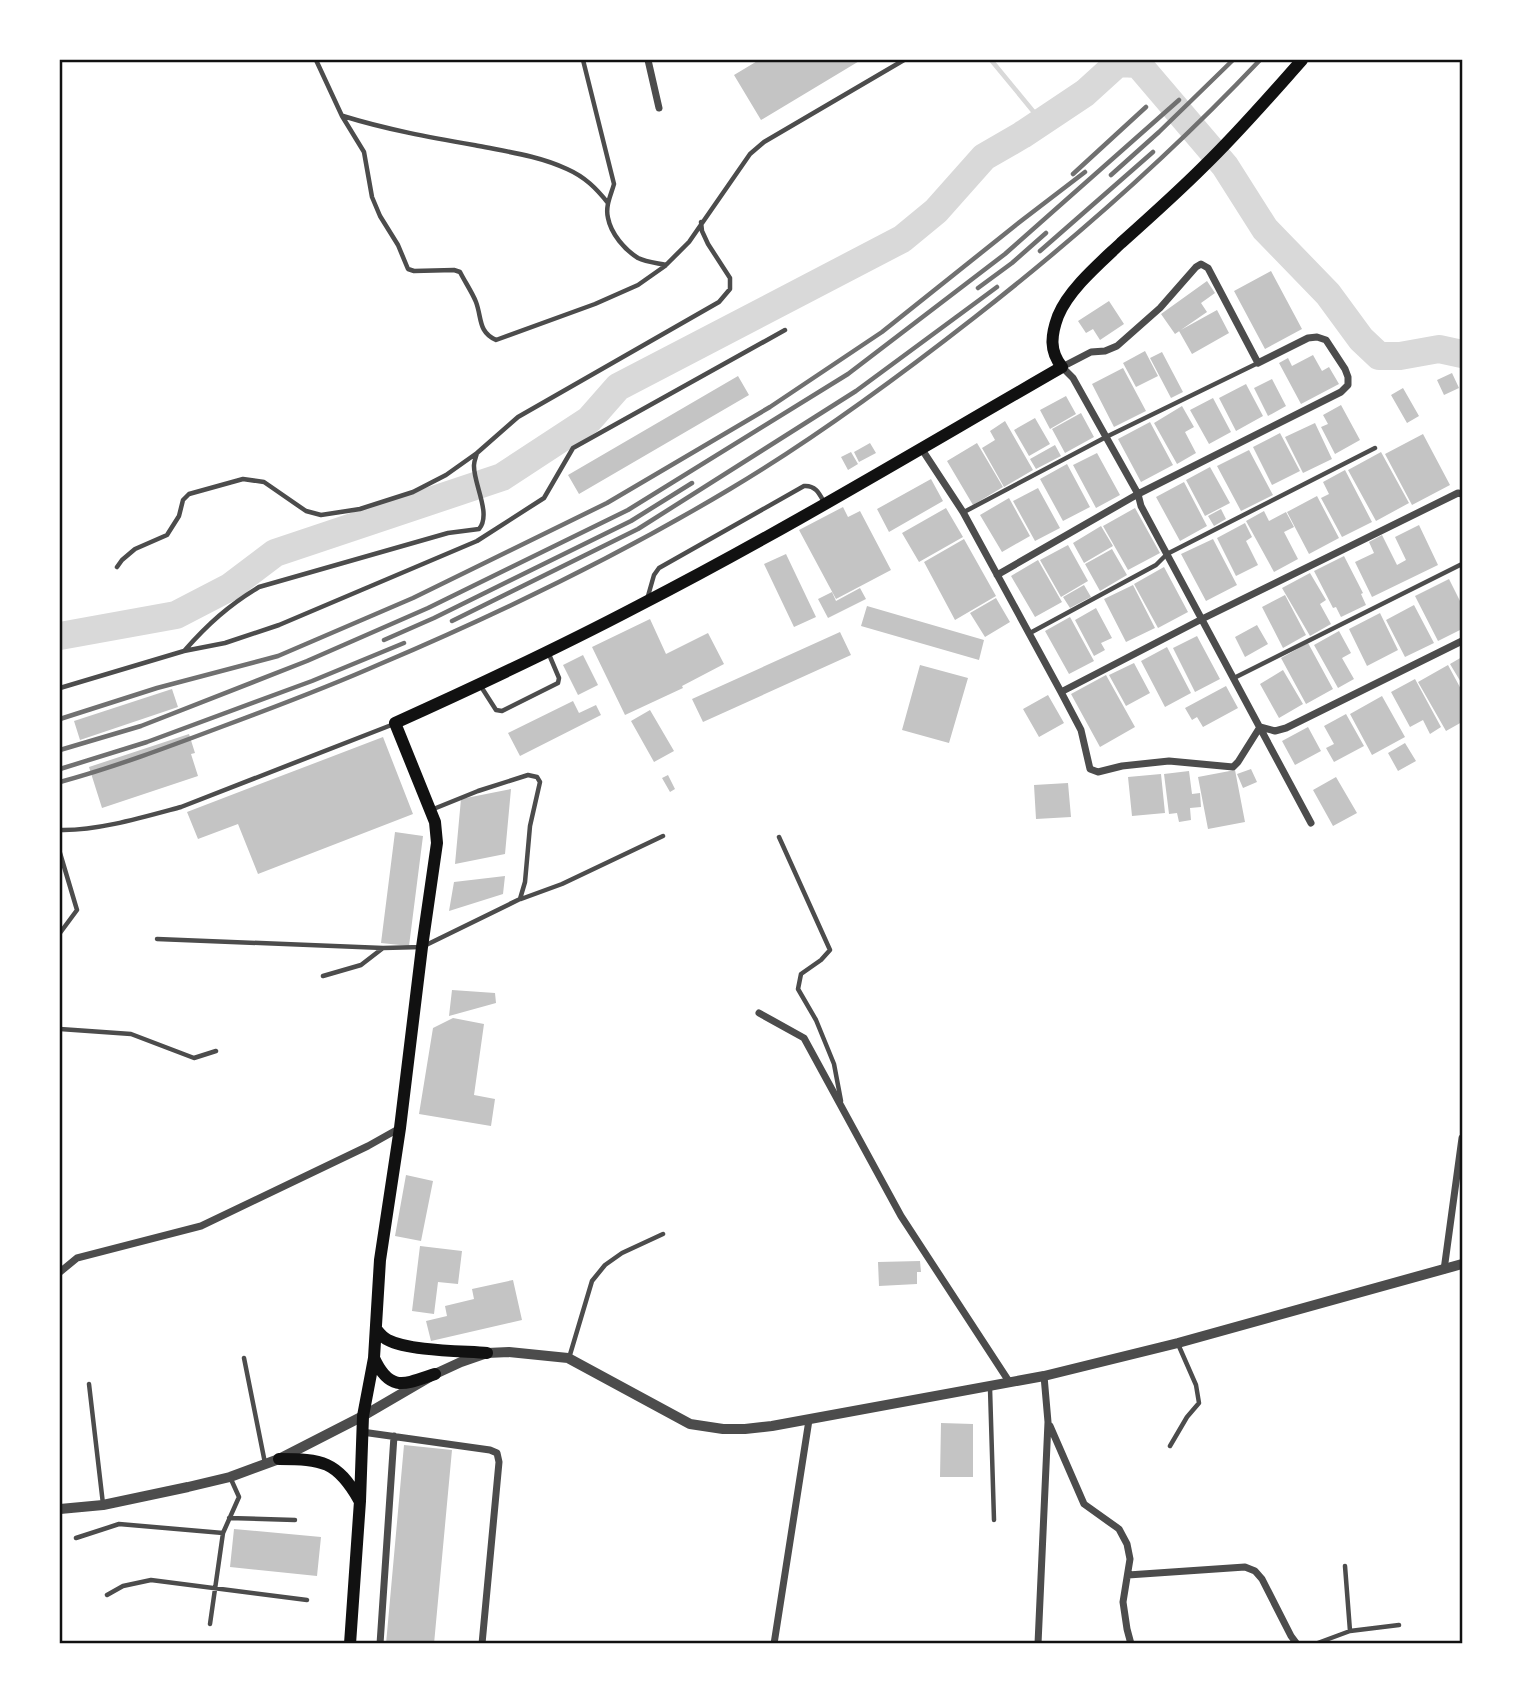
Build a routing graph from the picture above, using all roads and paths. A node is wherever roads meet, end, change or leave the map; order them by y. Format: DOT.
graph roads {
  1 [pos="316,60"];
  2 [pos="583,60"];
  3 [pos="648,60"];
  4 [pos="904,60"];
  5 [pos="1303,60"];
  6 [pos="660,108"];
  7 [pos="342,116"];
  8 [pos="608,203"];
  9 [pos="701,222"];
  10 [pos="666,265"];
  11 [pos="785,330"];
  12 [pos="1258,363"];
  13 [pos="1062,367"];
  14 [pos="1107,437"];
  15 [pos="921,447"];
  16 [pos="1375,448"];
  17 [pos="477,453"];
  18 [pos="1138,494"];
  19 [pos="1460,494"];
  20 [pos="825,503"];
  21 [pos="963,512"];
  22 [pos="1167,554"];
  23 [pos="1462,564"];
  24 [pos="117,568"];
  25 [pos="997,575"];
  26 [pos="647,601"];
  27 [pos="1202,619"];
  28 [pos="1029,634"];
  29 [pos="1462,641"];
  30 [pos="184,651"];
  31 [pos="548,651"];
  32 [pos="1234,678"];
  33 [pos="480,684"];
  34 [pos="60,688"];
  35 [pos="1061,692"];
  36 [pos="395,723"];
  37 [pos="1260,727"];
  38 [pos="430,810"];
  39 [pos="1311,823"];
  40 [pos="60,830"];
  41 [pos="663,836"];
  42 [pos="779,836"];
  43 [pos="60,853"];
  44 [pos="520,899"];
  45 [pos="60,933"];
  46 [pos="157,939"];
  47 [pos="422,947"];
  48 [pos="383,948"];
  49 [pos="323,976"];
  50 [pos="759,1013"];
  51 [pos="60,1030"];
  52 [pos="216,1051"];
  53 [pos="842,1109"];
  54 [pos="400,1128"];
  55 [pos="1462,1138"];
  56 [pos="663,1234"];
  57 [pos="1462,1264"];
  58 [pos="1444,1270"];
  59 [pos="60,1272"];
  60 [pos="376,1329"];
  61 [pos="1178,1343"];
  62 [pos="487,1353"];
  63 [pos="244,1357"];
  64 [pos="374,1358"];
  65 [pos="568,1359"];
  66 [pos="435,1374"];
  67 [pos="1044,1376"];
  68 [pos="1010,1383"];
  69 [pos="89,1384"];
  70 [pos="990,1387"];
  71 [pos="363,1416"];
  72 [pos="809,1420"];
  73 [pos="1048,1422"];
  74 [pos="362,1432"];
  75 [pos="394,1436"];
  76 [pos="1170,1446"];
  77 [pos="278,1459"];
  78 [pos="265,1464"];
  79 [pos="230,1477"];
  80 [pos="359,1501"];
  81 [pos="103,1505"];
  82 [pos="60,1509"];
  83 [pos="229,1518"];
  84 [pos="295,1520"];
  85 [pos="994,1520"];
  86 [pos="223,1534"];
  87 [pos="76,1538"];
  88 [pos="1345,1566"];
  89 [pos="1128,1574"];
  90 [pos="216,1589"];
  91 [pos="107,1595"];
  92 [pos="307,1600"];
  93 [pos="210,1624"];
  94 [pos="1399,1625"];
  95 [pos="1350,1631"];
  96 [pos="350,1643"];
  97 [pos="380,1643"];
  98 [pos="482,1643"];
  99 [pos="774,1643"];
  100 [pos="1038,1643"];
  101 [pos="1131,1643"];
  102 [pos="1297,1643"];
  103 [pos="1315,1643"];
  1 -- 7 [label="lane"];
  2 -- 8 [label="lane"];
  3 -- 6 [label="street"];
  4 -- 9 [label="lane"];
  5 -- 13 [label="main road"];
  7 -- 8 [label="lane"];
  7 -- 10 [label="lane"];
  8 -- 10 [label="lane"];
  9 -- 10 [label="lane"];
  9 -- 17 [label="lane"];
  11 -- 30 [label="lane"];
  12 -- 13 [label="street"];
  12 -- 14 [label="lane"];
  12 -- 18 [label="street"];
  13 -- 14 [label="street"];
  13 -- 15 [label="main road"];
  14 -- 18 [label="street"];
  14 -- 21 [label="lane"];
  15 -- 20 [label="main road"];
  15 -- 21 [label="street"];
  16 -- 22 [label="lane"];
  17 -- 24 [label="lane"];
  17 -- 30 [label="lane"];
  18 -- 22 [label="street"];
  18 -- 25 [label="street"];
  19 -- 27 [label="street"];
  20 -- 26 [label="main road"];
  20 -- 26 [label="lane"];
  21 -- 25 [label="street"];
  22 -- 27 [label="street"];
  22 -- 28 [label="lane"];
  23 -- 32 [label="lane"];
  25 -- 28 [label="street"];
  26 -- 31 [label="main road"];
  27 -- 32 [label="street"];
  27 -- 35 [label="street"];
  28 -- 35 [label="street"];
  29 -- 37 [label="street"];
  30 -- 34 [label="lane"];
  31 -- 33 [label="main road"];
  31 -- 33 [label="lane"];
  32 -- 37 [label="street"];
  33 -- 36 [label="main road"];
  35 -- 37 [label="street"];
  36 -- 38 [label="main road"];
  36 -- 40 [label="lane"];
  37 -- 39 [label="street"];
  38 -- 44 [label="lane"];
  38 -- 47 [label="main road"];
  41 -- 44 [label="lane"];
  42 -- 53 [label="lane"];
  43 -- 45 [label="lane"];
  44 -- 47 [label="lane"];
  46 -- 48 [label="lane"];
  47 -- 48 [label="lane"];
  47 -- 54 [label="main road"];
  48 -- 49 [label="lane"];
  50 -- 53 [label="street"];
  51 -- 52 [label="lane"];
  53 -- 68 [label="street"];
  54 -- 59 [label="street"];
  54 -- 60 [label="main road"];
  55 -- 58 [label="street"];
  56 -- 65 [label="lane"];
  57 -- 58 [label="street"];
  58 -- 61 [label="street"];
  60 -- 62 [label="main road"];
  60 -- 64 [label="main road"];
  61 -- 67 [label="street"];
  61 -- 76 [label="lane"];
  62 -- 65 [label="street"];
  62 -- 66 [label="street"];
  63 -- 78 [label="lane"];
  64 -- 66 [label="main road"];
  64 -- 71 [label="main road"];
  65 -- 72 [label="street"];
  66 -- 71 [label="street"];
  67 -- 68 [label="street"];
  67 -- 73 [label="street"];
  68 -- 70 [label="street"];
  69 -- 81 [label="lane"];
  70 -- 72 [label="street"];
  70 -- 85 [label="lane"];
  71 -- 74 [label="main road"];
  71 -- 77 [label="street"];
  72 -- 99 [label="street"];
  73 -- 89 [label="street"];
  73 -- 100 [label="street"];
  74 -- 75 [label="street"];
  74 -- 80 [label="main road"];
  75 -- 97 [label="street"];
  75 -- 98 [label="street"];
  77 -- 78 [label="street"];
  77 -- 80 [label="main road"];
  78 -- 79 [label="street"];
  79 -- 81 [label="street"];
  79 -- 83 [label="lane"];
  80 -- 96 [label="main road"];
  81 -- 82 [label="street"];
  83 -- 84 [label="lane"];
  83 -- 86 [label="lane"];
  86 -- 87 [label="lane"];
  86 -- 90 [label="lane"];
  88 -- 95 [label="lane"];
  89 -- 101 [label="street"];
  89 -- 102 [label="street"];
  90 -- 91 [label="lane"];
  90 -- 92 [label="lane"];
  90 -- 93 [label="lane"];
  94 -- 95 [label="lane"];
  95 -- 103 [label="lane"];
}
